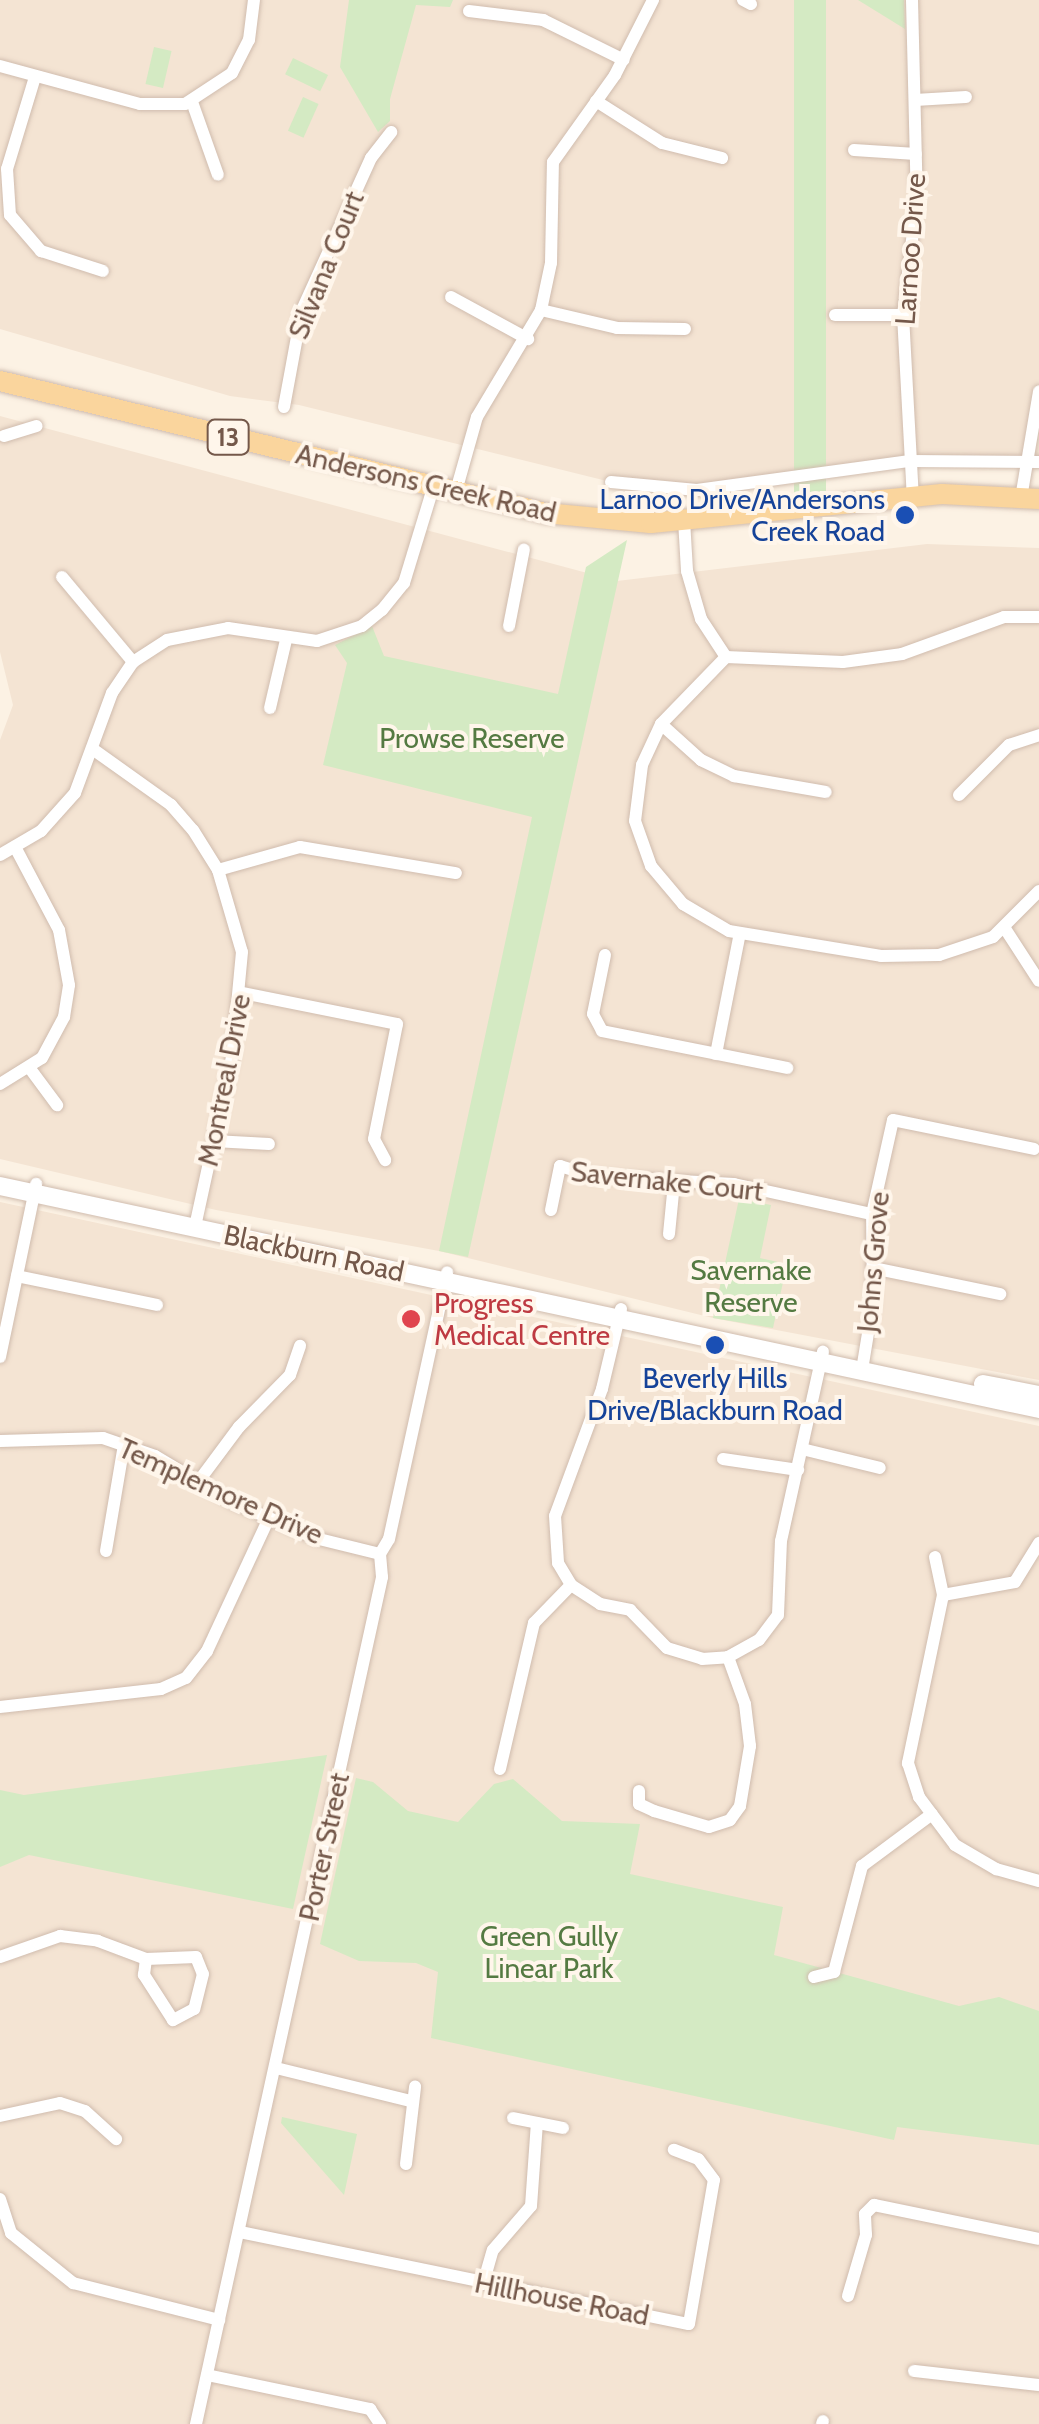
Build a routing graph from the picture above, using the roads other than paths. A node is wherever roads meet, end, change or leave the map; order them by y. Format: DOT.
graph roads {
  1 [pos="254,0"];
  2 [pos="654,0"];
  3 [pos="912,0"];
  4 [pos="469,11"];
  5 [pos="624,60"];
  6 [pos="0,66"];
  7 [pos="34,77"];
  8 [pos="966,97"];
  9 [pos="915,100"];
  10 [pos="596,101"];
  11 [pos="192,102"];
  12 [pos="391,132"];
  13 [pos="854,150"];
  14 [pos="916,154"];
  15 [pos="722,158"];
  16 [pos="218,175"];
  17 [pos="4,208"];
  18 [pos="103,271"];
  19 [pos="451,297"];
  20 [pos="541,310"];
  21 [pos="835,315"];
  22 [pos="903,315"];
  23 [pos="685,329"];
  24 [pos="528,338"];
  25 [pos="0,381"];
  26 [pos="1039,392"];
  27 [pos="284,407"];
  28 [pos="37,426"];
  29 [pos="4,436"];
  30 [pos="910,461"];
  31 [pos="1033,462"];
  32 [pos="610,482"];
  33 [pos="434,485"];
  34 [pos="456,490"];
  35 [pos="913,497"];
  36 [pos="1030,498"];
  37 [pos="684,520"];
  38 [pos="524,549"];
  39 [pos="62,576"];
  40 [pos="1039,617"];
  41 [pos="508,626"];
  42 [pos="286,640"];
  43 [pos="726,657"];
  44 [pos="133,662"];
  45 [pos="270,708"];
  46 [pos="662,724"];
  47 [pos="1039,735"];
  48 [pos="94,750"];
  49 [pos="826,792"];
  50 [pos="959,794"];
  51 [pos="14,848"];
  52 [pos="0,855"];
  53 [pos="218,870"];
  54 [pos="456,874"];
  55 [pos="1039,892"];
  56 [pos="1004,927"];
  57 [pos="740,933"];
  58 [pos="605,955"];
  59 [pos="1039,981"];
  60 [pos="243,993"];
  61 [pos="716,1054"];
  62 [pos="787,1068"];
  63 [pos="31,1070"];
  64 [pos="0,1084"];
  65 [pos="57,1105"];
  66 [pos="214,1141"];
  67 [pos="269,1144"];
  68 [pos="1034,1149"];
  69 [pos="385,1160"];
  70 [pos="0,1175"];
  71 [pos="674,1183"];
  72 [pos="0,1186"];
  73 [pos="35,1188"];
  74 [pos="551,1210"];
  75 [pos="872,1214"];
  76 [pos="196,1222"];
  77 [pos="669,1234"];
  78 [pos="874,1268"];
  79 [pos="17,1276"];
  80 [pos="446,1276"];
  81 [pos="1000,1294"];
  82 [pos="156,1306"];
  83 [pos="620,1314"];
  84 [pos="300,1346"];
  85 [pos="0,1356"];
  86 [pos="822,1357"];
  87 [pos="863,1365"];
  88 [pos="1039,1396"];
  89 [pos="1039,1408"];
  90 [pos="0,1441"];
  91 [pos="124,1445"];
  92 [pos="802,1449"];
  93 [pos="723,1459"];
  94 [pos="880,1468"];
  95 [pos="798,1470"];
  96 [pos="198,1482"];
  97 [pos="269,1518"];
  98 [pos="1039,1543"];
  99 [pos="106,1551"];
  100 [pos="380,1554"];
  101 [pos="935,1557"];
  102 [pos="571,1585"];
  103 [pos="943,1595"];
  104 [pos="728,1657"];
  105 [pos="0,1707"];
  106 [pos="500,1768"];
  107 [pos="639,1791"];
  108 [pos="932,1814"];
  109 [pos="1039,1880"];
  110 [pos="0,1957"];
  111 [pos="146,1959"];
  112 [pos="814,1977"];
  113 [pos="276,2068"];
  114 [pos="0,2116"];
  115 [pos="514,2118"];
  116 [pos="538,2123"];
  117 [pos="562,2128"];
  118 [pos="116,2139"];
  119 [pos="674,2150"];
  120 [pos="406,2164"];
  121 [pos="0,2200"];
  122 [pos="12,2232"];
  123 [pos="240,2232"];
  124 [pos="1039,2239"];
  125 [pos="0,2245"];
  126 [pos="483,2284"];
  127 [pos="848,2296"];
  128 [pos="219,2320"];
  129 [pos="914,2371"];
  130 [pos="207,2375"];
  131 [pos="1039,2384"];
  132 [pos="196,2424"];
  133 [pos="380,2424"];
  1 -- 11 [label="street"];
  2 -- 5 [label="street"];
  3 -- 9 [label="street, Larnoo Drive"];
  4 -- 5 [label="street"];
  5 -- 10 [label="street"];
  6 -- 7 [label="street"];
  7 -- 11 [label="street"];
  7 -- 17 [label="street"];
  8 -- 9 [label="street"];
  9 -- 14 [label="street, Larnoo Drive"];
  10 -- 15 [label="street"];
  10 -- 20 [label="street"];
  11 -- 16 [label="street"];
  12 -- 27 [label="street, Silvana Court"];
  13 -- 14 [label="street"];
  14 -- 22 [label="street, Larnoo Drive"];
  17 -- 18 [label="street"];
  19 -- 24 [label="street"];
  20 -- 23 [label="street"];
  20 -- 24 [label="street"];
  21 -- 22 [label="street"];
  22 -- 30 [label="street, Larnoo Drive"];
  24 -- 34 [label="street"];
  25 -- 33 [label="main road, Andersons Creek Road / 13"];
  26 -- 31 [label="street"];
  28 -- 29 [label="street"];
  30 -- 31 [label="street"];
  30 -- 32 [label="street"];
  30 -- 35 [label="street, Larnoo Drive"];
  31 -- 36 [label="street"];
  33 -- 34 [label="main road, Andersons Creek Road / 13"];
  33 -- 42 [label="street"];
  34 -- 37 [label="main road, Andersons Creek Road / 13"];
  35 -- 36 [label="main road, Andersons Creek Road / 13"];
  35 -- 37 [label="main road, Andersons Creek Road / 13"];
  37 -- 43 [label="street"];
  38 -- 41 [label="street"];
  39 -- 44 [label="street"];
  40 -- 43 [label="street"];
  42 -- 44 [label="street"];
  42 -- 45 [label="street"];
  43 -- 46 [label="street"];
  44 -- 48 [label="street"];
  46 -- 49 [label="street"];
  46 -- 57 [label="street"];
  47 -- 50 [label="street"];
  48 -- 51 [label="street"];
  48 -- 53 [label="street, Montreal Drive"];
  51 -- 52 [label="street"];
  51 -- 63 [label="street"];
  53 -- 54 [label="street"];
  53 -- 60 [label="street, Montreal Drive"];
  55 -- 56 [label="street"];
  56 -- 57 [label="street"];
  56 -- 59 [label="street"];
  57 -- 61 [label="street"];
  58 -- 61 [label="street"];
  60 -- 66 [label="street, Montreal Drive"];
  60 -- 69 [label="street"];
  61 -- 62 [label="street"];
  63 -- 64 [label="street"];
  63 -- 65 [label="street"];
  66 -- 67 [label="street"];
  66 -- 76 [label="street, Montreal Drive"];
  68 -- 75 [label="street, Johns Grove"];
  70 -- 73 [label="main road, Blackburn Road"];
  71 -- 74 [label="street, Savernake Court"];
  71 -- 75 [label="street, Savernake Court"];
  71 -- 77 [label="street"];
  72 -- 73 [label="main road, Blackburn Road"];
  73 -- 76 [label="main road, Blackburn Road"];
  73 -- 79 [label="street"];
  75 -- 78 [label="street, Johns Grove"];
  76 -- 80 [label="main road, Blackburn Road"];
  78 -- 81 [label="street"];
  78 -- 87 [label="street, Johns Grove"];
  79 -- 82 [label="street"];
  79 -- 85 [label="street"];
  80 -- 83 [label="main road, Blackburn Road"];
  80 -- 100 [label="street, Porter Street"];
  83 -- 86 [label="main road, Blackburn Road"];
  83 -- 102 [label="street"];
  84 -- 96 [label="street"];
  86 -- 87 [label="main road, Blackburn Road"];
  86 -- 92 [label="street"];
  87 -- 88 [label="main road, Blackburn Road"];
  87 -- 89 [label="main road, Blackburn Road"];
  90 -- 91 [label="street, Templemore Drive"];
  91 -- 96 [label="street, Templemore Drive"];
  91 -- 99 [label="street"];
  92 -- 94 [label="street"];
  92 -- 95 [label="street"];
  93 -- 95 [label="street"];
  95 -- 104 [label="street"];
  96 -- 97 [label="street, Templemore Drive"];
  97 -- 100 [label="street, Templemore Drive"];
  97 -- 105 [label="street"];
  98 -- 103 [label="street"];
  100 -- 113 [label="street, Porter Street"];
  101 -- 103 [label="street"];
  102 -- 104 [label="street"];
  102 -- 106 [label="street"];
  103 -- 108 [label="street"];
  104 -- 107 [label="street"];
  108 -- 109 [label="street"];
  108 -- 112 [label="street"];
  110 -- 111 [label="street"];
  111 -- 111 [label="street"];
  113 -- 120 [label="street"];
  113 -- 123 [label="street, Porter Street"];
  114 -- 118 [label="street"];
  115 -- 116 [label="street"];
  116 -- 117 [label="street"];
  116 -- 126 [label="street"];
  119 -- 126 [label="street, Hillhouse Road"];
  121 -- 122 [label="street"];
  122 -- 125 [label="street"];
  122 -- 128 [label="street"];
  123 -- 126 [label="street, Hillhouse Road"];
  123 -- 128 [label="street, Porter Street"];
  124 -- 127 [label="street"];
  128 -- 130 [label="street, Porter Street"];
  129 -- 131 [label="street"];
  130 -- 132 [label="street, Porter Street"];
  130 -- 133 [label="street"];
}
